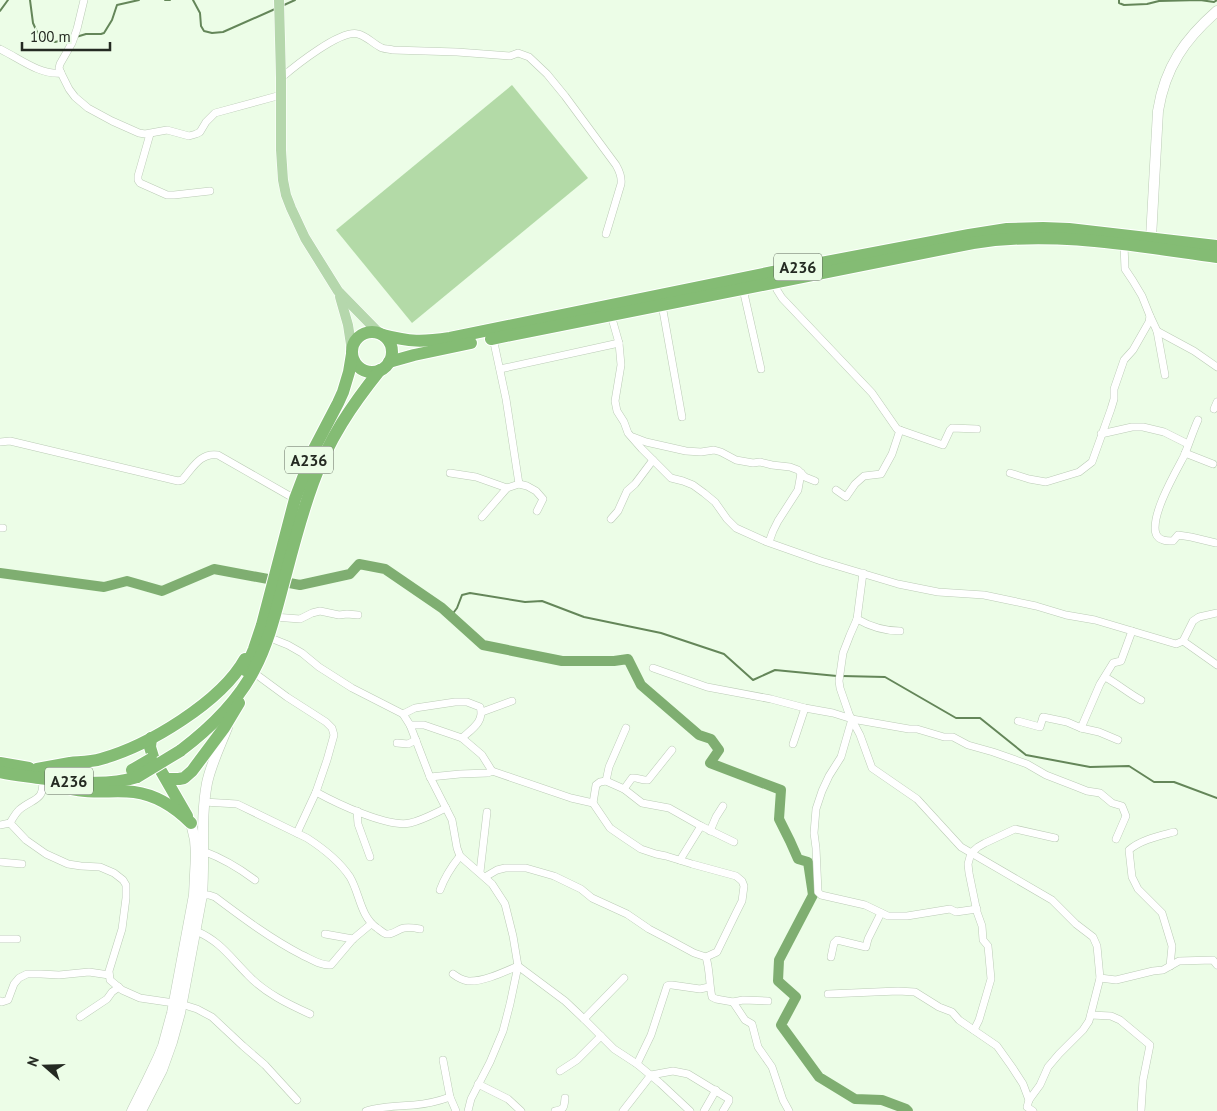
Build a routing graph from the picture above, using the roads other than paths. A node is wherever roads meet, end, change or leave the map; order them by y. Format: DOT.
graph roads {
  1 [pos="84,0"];
  2 [pos="280,5"];
  3 [pos="1217,11"];
  4 [pos="0,49"];
  5 [pos="60,73"];
  6 [pos="281,78"];
  7 [pos="281,95"];
  8 [pos="150,134"];
  9 [pos="210,191"];
  10 [pos="606,234"];
  11 [pos="1150,238"];
  12 [pos="1124,245"];
  13 [pos="1217,246"];
  14 [pos="1217,257"];
  15 [pos="774,277"];
  16 [pos="744,289"];
  17 [pos="338,291"];
  18 [pos="662,304"];
  19 [pos="611,315"];
  20 [pos="1150,316"];
  21 [pos="1157,331"];
  22 [pos="381,334"];
  23 [pos="493,338"];
  24 [pos="619,343"];
  25 [pos="352,353"];
  26 [pos="385,366"];
  27 [pos="1217,367"];
  28 [pos="761,369"];
  29 [pos="500,370"];
  30 [pos="1165,375"];
  31 [pos="682,417"];
  32 [pos="1198,420"];
  33 [pos="977,429"];
  34 [pos="900,430"];
  35 [pos="1101,434"];
  36 [pos="630,436"];
  37 [pos="0,442"];
  38 [pos="1188,444"];
  39 [pos="1185,453"];
  40 [pos="653,460"];
  41 [pos="1213,464"];
  42 [pos="450,473"];
  43 [pos="801,473"];
  44 [pos="1010,473"];
  45 [pos="815,481"];
  46 [pos="520,484"];
  47 [pos="507,488"];
  48 [pos="836,490"];
  49 [pos="295,499"];
  50 [pos="537,512"];
  51 [pos="482,517"];
  52 [pos="612,519"];
  53 [pos="769,542"];
  54 [pos="1216,543"];
  55 [pos="281,572"];
  56 [pos="864,573"];
  57 [pos="275,593"];
  58 [pos="1217,613"];
  59 [pos="358,615"];
  60 [pos="274,617"];
  61 [pos="857,619"];
  62 [pos="262,625"];
  63 [pos="900,631"];
  64 [pos="1132,631"];
  65 [pos="268,637"];
  66 [pos="1184,641"];
  67 [pos="1217,665"];
  68 [pos="653,668"];
  69 [pos="253,672"];
  70 [pos="1105,676"];
  71 [pos="242,689"];
  72 [pos="1141,700"];
  73 [pos="512,701"];
  74 [pos="805,708"];
  75 [pos="482,712"];
  76 [pos="234,713"];
  77 [pos="403,714"];
  78 [pos="852,719"];
  79 [pos="1018,721"];
  80 [pos="410,725"];
  81 [pos="626,728"];
  82 [pos="1081,728"];
  83 [pos="151,738"];
  84 [pos="462,738"];
  85 [pos="416,740"];
  86 [pos="1118,740"];
  87 [pos="397,743"];
  88 [pos="794,744"];
  89 [pos="178,748"];
  90 [pos="672,750"];
  91 [pos="0,763"];
  92 [pos="492,771"];
  93 [pos="0,772"];
  94 [pos="135,774"];
  95 [pos="44,776"];
  96 [pos="430,777"];
  97 [pos="167,779"];
  98 [pos="606,781"];
  99 [pos="624,789"];
  100 [pos="316,792"];
  101 [pos="204,802"];
  102 [pos="593,804"];
  103 [pos="723,806"];
  104 [pos="446,808"];
  105 [pos="357,811"];
  106 [pos="487,812"];
  107 [pos="10,823"];
  108 [pos="190,823"];
  109 [pos="0,825"];
  110 [pos="701,826"];
  111 [pos="710,831"];
  112 [pos="1174,832"];
  113 [pos="297,833"];
  114 [pos="1055,838"];
  115 [pos="1116,839"];
  116 [pos="734,842"];
  117 [pos="203,851"];
  118 [pos="971,853"];
  119 [pos="460,856"];
  120 [pos="370,857"];
  121 [pos="680,860"];
  122 [pos="0,862"];
  123 [pos="22,864"];
  124 [pos="483,875"];
  125 [pos="255,880"];
  126 [pos="440,890"];
  127 [pos="202,895"];
  128 [pos="977,909"];
  129 [pos="881,913"];
  130 [pos="371,924"];
  131 [pos="420,929"];
  132 [pos="196,931"];
  133 [pos="325,934"];
  134 [pos="0,939"];
  135 [pos="17,939"];
  136 [pos="353,939"];
  137 [pos="706,957"];
  138 [pos="831,958"];
  139 [pos="1216,962"];
  140 [pos="518,966"];
  141 [pos="1170,966"];
  142 [pos="453,974"];
  143 [pos="109,975"];
  144 [pos="624,978"];
  145 [pos="1100,978"];
  146 [pos="119,987"];
  147 [pos="710,987"];
  148 [pos="828,994"];
  149 [pos="0,1001"];
  150 [pos="768,1001"];
  151 [pos="733,1002"];
  152 [pos="178,1004"];
  153 [pos="310,1014"];
  154 [pos="1091,1015"];
  155 [pos="80,1017"];
  156 [pos="584,1019"];
  157 [pos="974,1030"];
  158 [pos="601,1036"];
  159 [pos="443,1060"];
  160 [pos="637,1064"];
  161 [pos="560,1071"];
  162 [pos="651,1075"];
  163 [pos="478,1084"];
  164 [pos="716,1090"];
  165 [pos="450,1097"];
  166 [pos="565,1098"];
  167 [pos="297,1100"];
  168 [pos="1029,1107"];
  169 [pos="132,1111"];
  170 [pos="141,1111"];
  171 [pos="366,1111"];
  172 [pos="456,1111"];
  173 [pos="468,1111"];
  174 [pos="521,1111"];
  175 [pos="555,1111"];
  176 [pos="623,1111"];
  177 [pos="690,1111"];
  178 [pos="704,1111"];
  179 [pos="723,1111"];
  180 [pos="789,1111"];
  181 [pos="1141,1111"];
  1 -- 5 [label="street"];
  2 -- 6 [label="main road"];
  3 -- 11 [label="street"];
  4 -- 5 [label="street"];
  5 -- 8 [label="street"];
  6 -- 7 [label="main road"];
  6 -- 10 [label="street"];
  7 -- 8 [label="street"];
  7 -- 17 [label="main road"];
  8 -- 9 [label="street"];
  11 -- 13 [label="highway, A236"];
  11 -- 15 [label="highway, A236"];
  12 -- 14 [label="highway, A236"];
  12 -- 15 [label="highway, A236"];
  12 -- 20 [label="street"];
  15 -- 16 [label="highway, A236"];
  15 -- 22 [label="highway, A236"];
  15 -- 34 [label="street"];
  16 -- 18 [label="highway, A236"];
  16 -- 28 [label="street"];
  17 -- 22 [label="main road"];
  17 -- 25 [label="main road"];
  18 -- 19 [label="highway, A236"];
  18 -- 31 [label="street"];
  19 -- 23 [label="highway, A236"];
  19 -- 24 [label="street"];
  20 -- 21 [label="street"];
  20 -- 35 [label="street"];
  21 -- 27 [label="street"];
  21 -- 30 [label="street"];
  22 -- 25 [label="highway, A236"];
  22 -- 26 [label="highway"];
  23 -- 26 [label="highway, A236"];
  23 -- 29 [label="street"];
  24 -- 29 [label="street"];
  24 -- 36 [label="street"];
  25 -- 26 [label="highway, A236"];
  25 -- 49 [label="highway, A236"];
  26 -- 55 [label="highway, A236"];
  29 -- 46 [label="street"];
  32 -- 38 [label="street"];
  33 -- 34 [label="street"];
  34 -- 48 [label="street"];
  35 -- 38 [label="street"];
  35 -- 44 [label="street"];
  36 -- 40 [label="street"];
  36 -- 43 [label="street"];
  37 -- 49 [label="street"];
  38 -- 39 [label="street"];
  39 -- 41 [label="street"];
  39 -- 54 [label="street"];
  40 -- 52 [label="street"];
  40 -- 53 [label="street"];
  42 -- 47 [label="street"];
  43 -- 45 [label="street"];
  43 -- 53 [label="street"];
  46 -- 47 [label="street"];
  46 -- 50 [label="street"];
  47 -- 51 [label="street"];
  49 -- 55 [label="highway, A236"];
  53 -- 56 [label="street"];
  55 -- 57 [label="highway, A236"];
  56 -- 61 [label="street"];
  56 -- 64 [label="street"];
  57 -- 60 [label="highway, A236"];
  57 -- 62 [label="highway, A236"];
  58 -- 66 [label="street"];
  59 -- 60 [label="street"];
  60 -- 65 [label="highway, A236"];
  61 -- 63 [label="street"];
  61 -- 78 [label="street"];
  62 -- 83 [label="highway"];
  62 -- 89 [label="highway, A236"];
  64 -- 66 [label="street"];
  64 -- 70 [label="street"];
  65 -- 69 [label="highway, A236"];
  65 -- 77 [label="street"];
  66 -- 67 [label="street"];
  68 -- 74 [label="street"];
  69 -- 71 [label="highway, A236"];
  69 -- 100 [label="street"];
  70 -- 72 [label="street"];
  70 -- 82 [label="street"];
  71 -- 76 [label="highway"];
  71 -- 89 [label="highway, A236"];
  73 -- 75 [label="street"];
  74 -- 78 [label="street"];
  74 -- 88 [label="street"];
  75 -- 77 [label="street"];
  75 -- 84 [label="street"];
  76 -- 97 [label="highway"];
  76 -- 101 [label="street"];
  77 -- 80 [label="street"];
  78 -- 115 [label="street"];
  78 -- 118 [label="street"];
  78 -- 129 [label="street"];
  79 -- 82 [label="street"];
  80 -- 84 [label="street"];
  80 -- 85 [label="street"];
  81 -- 98 [label="street"];
  82 -- 86 [label="street"];
  83 -- 95 [label="highway"];
  83 -- 97 [label="highway"];
  84 -- 92 [label="street"];
  85 -- 87 [label="street"];
  85 -- 96 [label="street"];
  89 -- 94 [label="highway, A236, bridge"];
  90 -- 99 [label="street"];
  91 -- 95 [label="highway, A236"];
  92 -- 96 [label="street"];
  92 -- 102 [label="street"];
  93 -- 95 [label="highway, A236"];
  94 -- 95 [label="highway, A236"];
  94 -- 95 [label="highway, A236"];
  95 -- 107 [label="street"];
  95 -- 108 [label="highway"];
  96 -- 104 [label="street"];
  97 -- 108 [label="highway"];
  98 -- 99 [label="street"];
  98 -- 102 [label="street"];
  99 -- 110 [label="street"];
  100 -- 105 [label="street"];
  100 -- 113 [label="street"];
  101 -- 113 [label="street"];
  101 -- 117 [label="street"];
  102 -- 121 [label="street"];
  103 -- 111 [label="street"];
  104 -- 105 [label="street"];
  104 -- 119 [label="street"];
  105 -- 120 [label="street"];
  106 -- 124 [label="street"];
  107 -- 109 [label="street"];
  107 -- 143 [label="street"];
  108 -- 152 [label="street"];
  110 -- 111 [label="street"];
  110 -- 121 [label="street"];
  111 -- 116 [label="street"];
  112 -- 141 [label="street"];
  113 -- 130 [label="street"];
  114 -- 118 [label="street"];
  117 -- 125 [label="street"];
  117 -- 127 [label="street"];
  118 -- 128 [label="street"];
  118 -- 145 [label="street"];
  119 -- 124 [label="street"];
  119 -- 126 [label="street"];
  121 -- 137 [label="street"];
  122 -- 123 [label="street"];
  124 -- 137 [label="street"];
  124 -- 140 [label="street"];
  127 -- 132 [label="street"];
  127 -- 136 [label="street"];
  128 -- 129 [label="street"];
  128 -- 157 [label="street"];
  129 -- 138 [label="street"];
  130 -- 131 [label="street"];
  130 -- 136 [label="street"];
  132 -- 152 [label="street"];
  132 -- 153 [label="street"];
  133 -- 136 [label="street"];
  134 -- 135 [label="street"];
  137 -- 147 [label="street"];
  139 -- 141 [label="street"];
  140 -- 142 [label="street"];
  140 -- 156 [label="street"];
  140 -- 163 [label="street"];
  141 -- 145 [label="street"];
  143 -- 146 [label="street"];
  143 -- 149 [label="street"];
  144 -- 156 [label="street"];
  145 -- 154 [label="street"];
  146 -- 152 [label="street"];
  146 -- 155 [label="street"];
  147 -- 151 [label="street"];
  147 -- 160 [label="street"];
  148 -- 157 [label="street"];
  150 -- 151 [label="street"];
  151 -- 180 [label="street"];
  152 -- 167 [label="street"];
  152 -- 169 [label="street"];
  152 -- 170 [label="street"];
  154 -- 168 [label="street"];
  154 -- 181 [label="street"];
  156 -- 158 [label="street"];
  157 -- 168 [label="street"];
  158 -- 160 [label="street"];
  158 -- 161 [label="street"];
  159 -- 165 [label="street"];
  160 -- 162 [label="street"];
  162 -- 164 [label="street"];
  162 -- 176 [label="street"];
  162 -- 177 [label="street"];
  163 -- 173 [label="street"];
  163 -- 174 [label="street"];
  164 -- 178 [label="street"];
  164 -- 179 [label="street"];
  165 -- 171 [label="street"];
  165 -- 172 [label="street"];
  166 -- 175 [label="street"];
}
